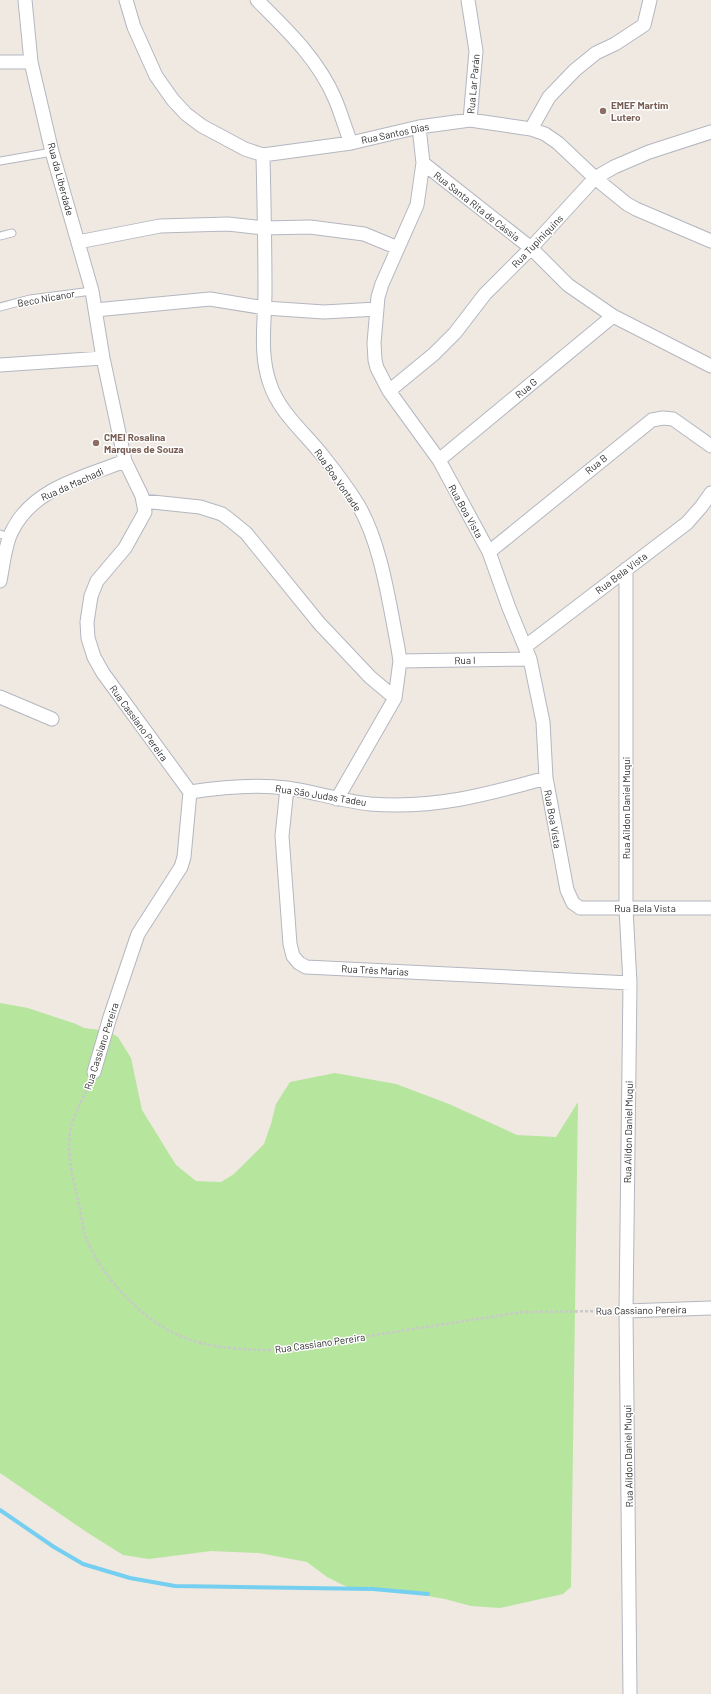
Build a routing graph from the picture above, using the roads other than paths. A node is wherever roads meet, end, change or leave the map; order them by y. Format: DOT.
graph roads {
  1 [pos="25,0"];
  2 [pos="126,0"];
  3 [pos="257,0"];
  4 [pos="468,0"];
  5 [pos="650,0"];
  6 [pos="0,62"];
  7 [pos="31,62"];
  8 [pos="470,120"];
  9 [pos="419,128"];
  10 [pos="531,129"];
  11 [pos="711,132"];
  12 [pos="351,143"];
  13 [pos="52,152"];
  14 [pos="264,155"];
  15 [pos="0,161"];
  16 [pos="423,163"];
  17 [pos="595,178"];
  18 [pos="264,228"];
  19 [pos="12,233"];
  20 [pos="0,236"];
  21 [pos="711,241"];
  22 [pos="78,242"];
  23 [pos="398,248"];
  24 [pos="531,248"];
  25 [pos="92,291"];
  26 [pos="0,308"];
  27 [pos="265,308"];
  28 [pos="377,309"];
  29 [pos="95,310"];
  30 [pos="613,316"];
  31 [pos="103,358"];
  32 [pos="0,365"];
  33 [pos="711,366"];
  34 [pos="389,391"];
  35 [pos="711,446"];
  36 [pos="439,460"];
  37 [pos="125,461"];
  38 [pos="711,493"];
  39 [pos="143,501"];
  40 [pos="5,536"];
  41 [pos="489,552"];
  42 [pos="626,569"];
  43 [pos="0,581"];
  44 [pos="526,646"];
  45 [pos="530,659"];
  46 [pos="400,661"];
  47 [pos="0,697"];
  48 [pos="395,698"];
  49 [pos="52,719"];
  50 [pos="546,778"];
  51 [pos="287,788"];
  52 [pos="190,792"];
  53 [pos="337,799"];
  54 [pos="580,908"];
  55 [pos="711,908"];
  56 [pos="626,909"];
  57 [pos="630,983"];
  58 [pos="94,1072"];
  59 [pos="711,1308"];
  60 [pos="626,1311"];
  61 [pos="630,1694"];
  1 -- 7 [label="street, Rua da Liberdade"];
  2 -- 14 [label="street, Rua Santos Dias"];
  3 -- 12 [label="street"];
  4 -- 8 [label="street, Rua Lar Parán"];
  5 -- 10 [label="street"];
  6 -- 7 [label="street"];
  7 -- 13 [label="street, Rua da Liberdade"];
  8 -- 9 [label="street, Rua Santos Dias"];
  8 -- 10 [label="street, Rua Santos Dias"];
  9 -- 12 [label="street, Rua Santos Dias"];
  9 -- 16 [label="street, Rua Boa Vista"];
  10 -- 17 [label="street, Rua Santos Dias"];
  11 -- 17 [label="street, Rua Tupiniquins"];
  12 -- 14 [label="street, Rua Santos Dias"];
  13 -- 15 [label="lane"];
  13 -- 22 [label="street, Rua da Liberdade"];
  14 -- 18 [label="street, Rua Boa Vontade"];
  16 -- 23 [label="street, Rua Boa Vista"];
  16 -- 24 [label="street, Rua Santa Rita de Cássia"];
  17 -- 21 [label="street, Rua Santos Dias"];
  17 -- 24 [label="street, Rua Tupiniquins"];
  18 -- 22 [label="street"];
  18 -- 23 [label="street"];
  18 -- 27 [label="street, Rua Boa Vontade"];
  19 -- 20 [label="lane"];
  22 -- 25 [label="street, Rua da Liberdade"];
  23 -- 28 [label="street, Rua Boa Vista"];
  24 -- 30 [label="street, Rua Santa Rita de Cássia"];
  24 -- 34 [label="street, Rua Tupiniquins"];
  25 -- 26 [label="lane, Beco Nicanor"];
  25 -- 29 [label="street, Rua da Liberdade"];
  27 -- 28 [label="street"];
  27 -- 29 [label="street"];
  27 -- 46 [label="street, Rua Boa Vontade"];
  28 -- 34 [label="street, Rua Boa Vista"];
  29 -- 31 [label="street, Rua da Liberdade"];
  30 -- 33 [label="street, Rua Santa Rita de Cássia"];
  30 -- 36 [label="street, Rua G"];
  31 -- 32 [label="street"];
  31 -- 37 [label="street, Rua da Liberdade"];
  34 -- 36 [label="street, Rua Boa Vista"];
  35 -- 41 [label="street, Rua B"];
  36 -- 41 [label="street, Rua Boa Vista"];
  37 -- 39 [label="street"];
  37 -- 40 [label="street, Rua da Machadi"];
  38 -- 42 [label="street, Rua Bela Vista"];
  39 -- 48 [label="street"];
  39 -- 52 [label="street, Rua Cassiano Pereira"];
  40 -- 43 [label="street, Rua da Machadi"];
  41 -- 44 [label="street, Rua Boa Vista"];
  42 -- 44 [label="street, Rua Bela Vista"];
  42 -- 56 [label="street, Rua Aildon Daniel Muqui"];
  44 -- 45 [label="street, Rua Boa Vista"];
  45 -- 46 [label="street, Rua I"];
  45 -- 50 [label="street, Rua Boa Vista"];
  46 -- 48 [label="street, Rua Boa Vontade"];
  47 -- 49 [label="street"];
  48 -- 53 [label="street, Rua Boa Vontade"];
  50 -- 53 [label="street, Rua São Judas Tadeu"];
  50 -- 54 [label="street, Rua Boa Vista"];
  51 -- 52 [label="street, Rua São Judas Tadeu"];
  51 -- 53 [label="street, Rua São Judas Tadeu"];
  51 -- 57 [label="street, Rua Três Marias"];
  52 -- 58 [label="street, Rua Cassiano Pereira"];
  54 -- 56 [label="street, Rua Bela Vista"];
  55 -- 56 [label="street, Rua Bela Vista"];
  56 -- 57 [label="street, Rua Aildon Daniel Muqui"];
  57 -- 60 [label="street, Rua Aildon Daniel Muqui"];
  59 -- 60 [label="street, Rua Cassiano Pereira"];
  60 -- 61 [label="street, Rua Aildon Daniel Muqui"];
}
